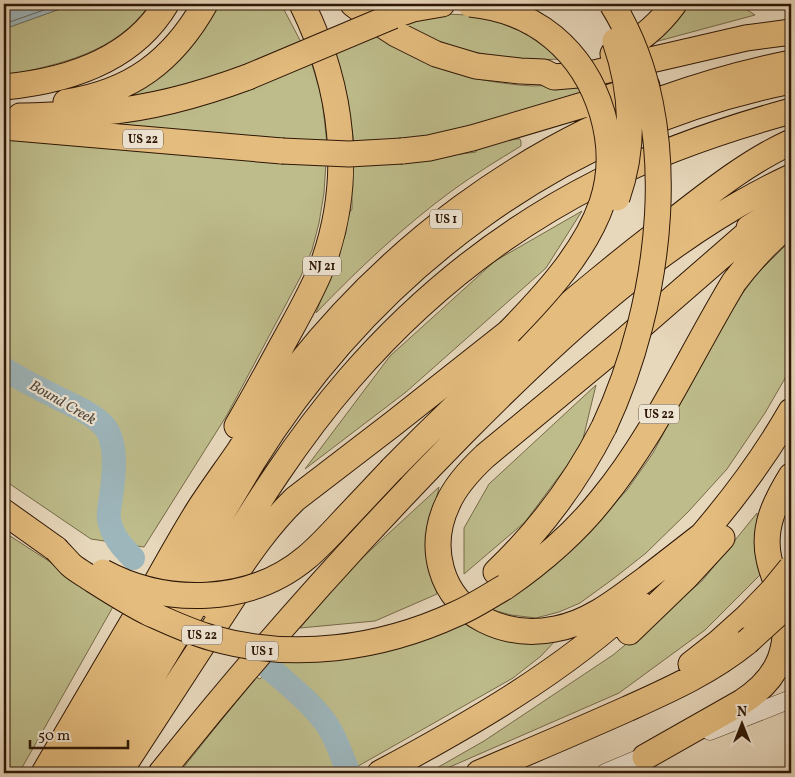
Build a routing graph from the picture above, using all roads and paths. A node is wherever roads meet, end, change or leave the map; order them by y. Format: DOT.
graph roads {
  1 [pos="166,4"];
  2 [pos="205,4"];
  3 [pos="302,4"];
  4 [pos="353,4"];
  5 [pos="442,4"];
  6 [pos="470,4"];
  7 [pos="595,4"];
  8 [pos="612,4"];
  9 [pos="674,4"];
  10 [pos="791,32"];
  11 [pos="791,56"];
  12 [pos="791,63"];
  13 [pos="544,72"];
  14 [pos="791,81"];
  15 [pos="4,86"];
  16 [pos="791,111"];
  17 [pos="5,120"];
  18 [pos="791,142"];
  19 [pos="791,177"];
  20 [pos="791,202"];
  21 [pos="763,220"];
  22 [pos="791,223"];
  23 [pos="509,332"];
  24 [pos="791,411"];
  25 [pos="394,422"];
  26 [pos="791,443"];
  27 [pos="791,476"];
  28 [pos="791,507"];
  29 [pos="200,508"];
  30 [pos="4,512"];
  31 [pos="368,532"];
  32 [pos="701,536"];
  33 [pos="56,549"];
  34 [pos="791,568"];
  35 [pos="791,575"];
  36 [pos="500,579"];
  37 [pos="789,609"];
  38 [pos="791,699"];
  39 [pos="598,722"];
  40 [pos="645,757"];
  41 [pos="44,773"];
  42 [pos="67,773"];
  43 [pos="95,773"];
  44 [pos="100,773"];
  45 [pos="119,773"];
  46 [pos="161,773"];
  47 [pos="380,773"];
  48 [pos="400,773"];
  49 [pos="479,773"];
  50 [pos="605,773"];
  1 -- 15 [label="highway"];
  2 -- 17 [label="highway"];
  3 -- 29 [label="highway, NJ 21"];
  4 -- 13 [label="highway"];
  5 -- 17 [label="highway, bridge"];
  6 -- 23 [label="highway, bridge"];
  7 -- 23 [label="highway, bridge"];
  8 -- 36 [label="highway, bridge"];
  9 -- 13 [label="highway"];
  10 -- 13 [label="highway"];
  11 -- 17 [label="highway, US 22, bridge"];
  12 -- 29 [label="highway, US 1"];
  14 -- 42 [label="highway"];
  16 -- 43 [label="highway"];
  18 -- 33 [label="highway, bridge"];
  19 -- 31 [label="highway, US 1"];
  20 -- 21 [label="highway"];
  21 -- 31 [label="highway"];
  21 -- 32 [label="highway"];
  22 -- 36 [label="highway, US 22"];
  23 -- 25 [label="highway"];
  24 -- 32 [label="highway"];
  25 -- 44 [label="highway"];
  25 -- 45 [label="highway"];
  26 -- 48 [label="highway"];
  27 -- 37 [label="highway"];
  28 -- 35 [label="highway"];
  29 -- 41 [label="highway, US 1"];
  30 -- 33 [label="highway, US 22"];
  31 -- 46 [label="highway, US 1"];
  32 -- 47 [label="highway"];
  33 -- 36 [label="highway, US 22, bridge"];
  34 -- 39 [label="highway, bridge"];
  37 -- 39 [label="highway, bridge"];
  37 -- 40 [label="highway"];
  38 -- 40 [label="street"];
  39 -- 49 [label="highway"];
  40 -- 50 [label="street"];
}
